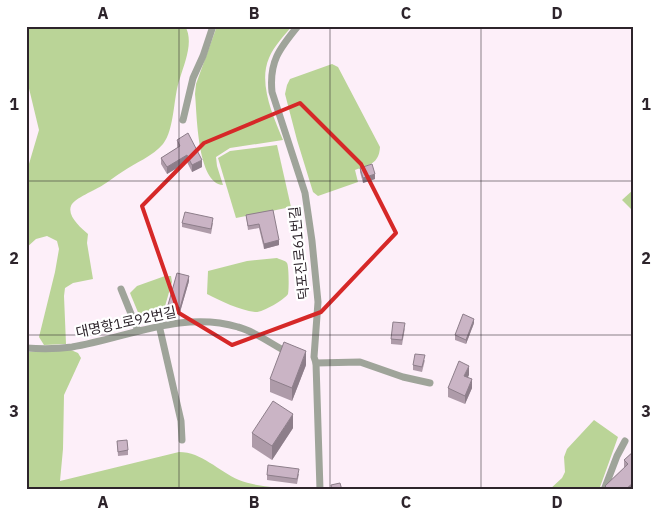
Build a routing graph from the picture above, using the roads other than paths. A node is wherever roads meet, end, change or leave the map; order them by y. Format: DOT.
graph roads {
  1 [pos="213,26"];
  2 [pos="298,26"];
  3 [pos="183,120"];
  4 [pos="121,288"];
  5 [pos="159,326"];
  6 [pos="138,331"];
  7 [pos="26,348"];
  8 [pos="295,355"];
  9 [pos="312,359"];
  10 [pos="430,383"];
  11 [pos="182,440"];
  12 [pos="626,441"];
  13 [pos="320,490"];
  14 [pos="604,490"];
  1 -- 3 [label="lane"];
  2 -- 9 [label="lane, 덕포진로61번길"];
  4 -- 6 [label="lane"];
  5 -- 6 [label="lane, 대명항1로92번길"];
  5 -- 8 [label="lane, 대명항1로92번길"];
  5 -- 11 [label="lane"];
  6 -- 7 [label="lane, 대명항1로92번길"];
  9 -- 10 [label="lane"];
  9 -- 13 [label="lane, 덕포진로61번길"];
  12 -- 14 [label="lane"];
}
